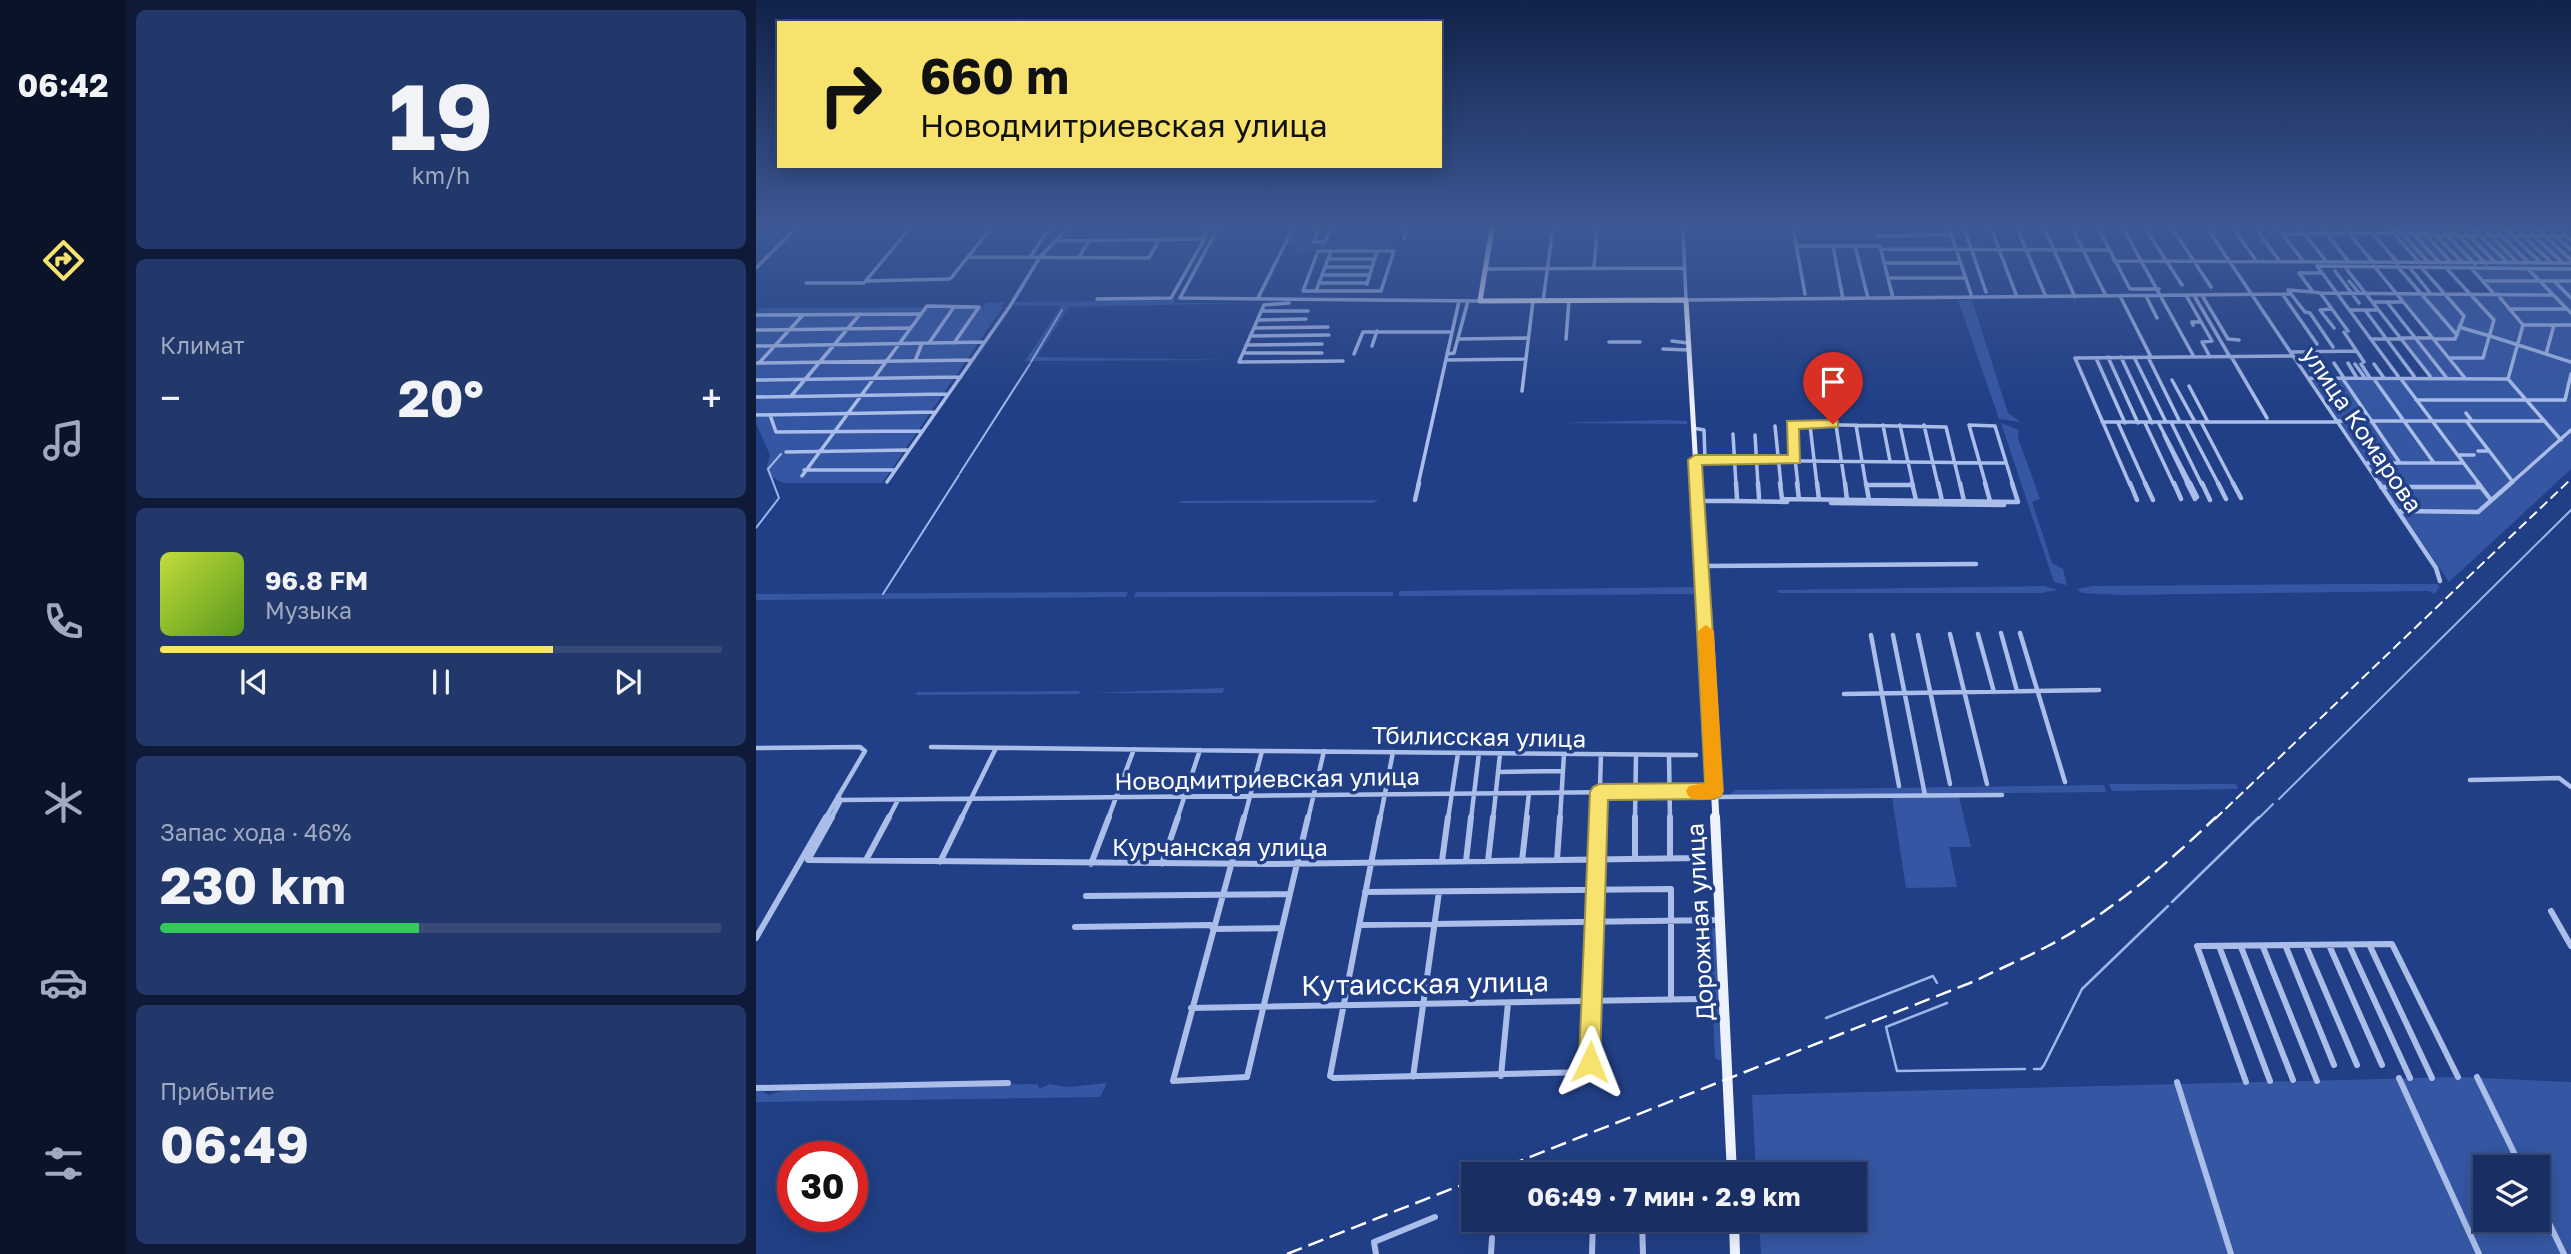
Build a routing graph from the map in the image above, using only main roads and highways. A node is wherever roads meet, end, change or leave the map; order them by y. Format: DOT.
graph roads {
  1 [pos="1483,287"];
  2 [pos="1731,1162"];
  3 [pos="1734,1232"];
  4 [pos="1735,1254"];
  1 -- 2 [label="main road, Дорожная улица"];
  3 -- 4 [label="main road"];
}
